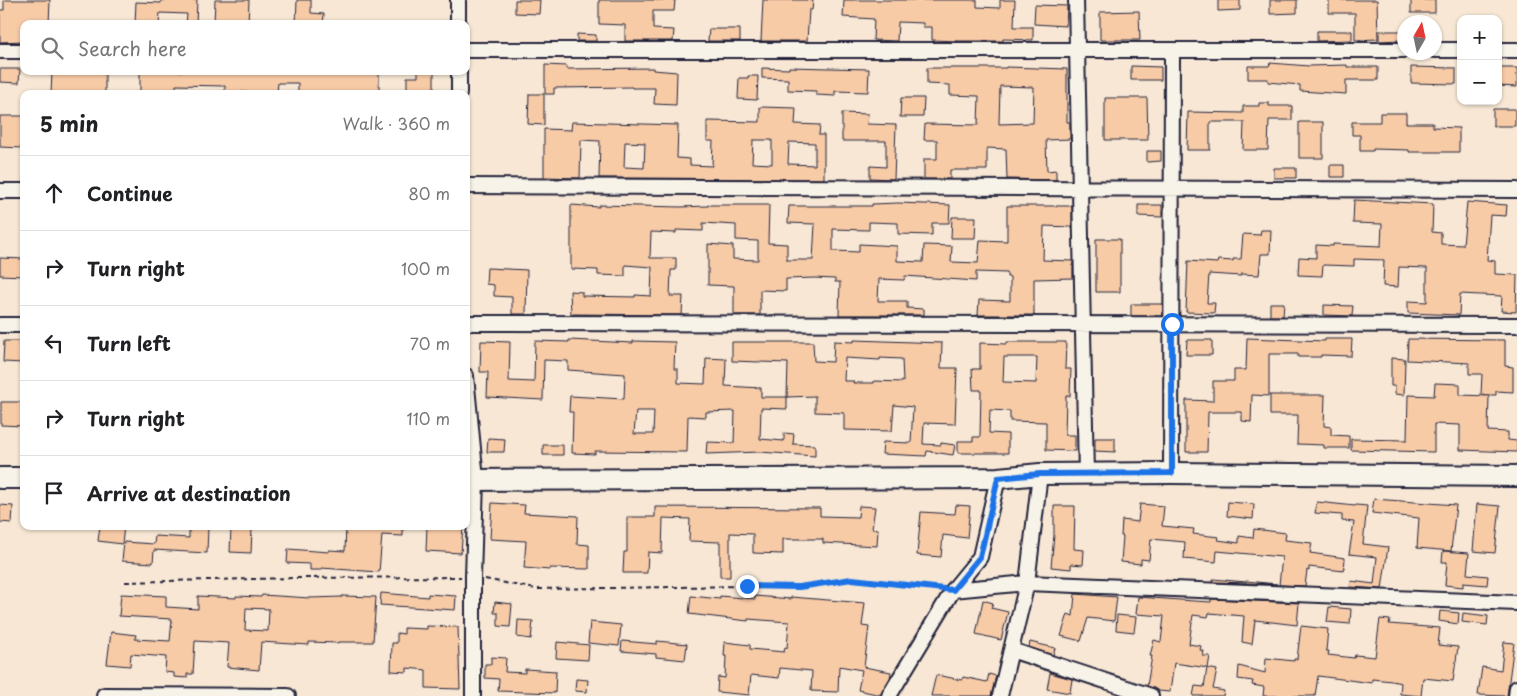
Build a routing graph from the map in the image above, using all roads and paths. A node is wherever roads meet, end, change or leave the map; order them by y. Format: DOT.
graph roads {
  1 [pos="458,0"];
  2 [pos="1076,0"];
  3 [pos="458,20"];
  4 [pos="20,50"];
  5 [pos="470,50"];
  6 [pos="1397,50"];
  7 [pos="1442,50"];
  8 [pos="1457,50"];
  9 [pos="1502,50"];
  10 [pos="1517,50"];
  11 [pos="0,51"];
  12 [pos="1077,51"];
  13 [pos="1172,51"];
  14 [pos="459,75"];
  15 [pos="459,90"];
  16 [pos="470,186"];
  17 [pos="1080,187"];
  18 [pos="1172,188"];
  19 [pos="20,190"];
  20 [pos="1517,190"];
  21 [pos="0,191"];
  22 [pos="470,323"];
  23 [pos="1172,324"];
  24 [pos="0,325"];
  25 [pos="20,325"];
  26 [pos="1517,325"];
  27 [pos="1083,326"];
  28 [pos="470,459"];
  29 [pos="1172,473"];
  30 [pos="1040,474"];
  31 [pos="1086,474"];
  32 [pos="1517,476"];
  33 [pos="0,478"];
  34 [pos="20,478"];
  35 [pos="998,478"];
  36 [pos="471,480"];
  37 [pos="473,577"];
  38 [pos="125,582"];
  39 [pos="1027,583"];
  40 [pos="953,590"];
  41 [pos="1517,603"];
  42 [pos="1011,650"];
  43 [pos="1517,688"];
  44 [pos="104,695"];
  45 [pos="1142,695"];
  46 [pos="288,696"];
  47 [pos="473,696"];
  48 [pos="889,696"];
  49 [pos="1000,696"];
  50 [pos="1516,696"];
  1 -- 3 [label="street"];
  2 -- 12 [label="street"];
  4 -- 11 [label="street"];
  5 -- 12 [label="street"];
  6 -- 13 [label="street"];
  7 -- 8 [label="street"];
  9 -- 10 [label="street"];
  12 -- 13 [label="street"];
  12 -- 17 [label="street"];
  13 -- 18 [label="street"];
  14 -- 15 [label="street"];
  16 -- 17 [label="street"];
  17 -- 18 [label="street"];
  17 -- 27 [label="street"];
  18 -- 20 [label="street"];
  18 -- 23 [label="street"];
  19 -- 21 [label="street"];
  22 -- 27 [label="street"];
  23 -- 26 [label="street"];
  23 -- 27 [label="street"];
  23 -- 29 [label="street"];
  24 -- 25 [label="street"];
  27 -- 31 [label="street"];
  28 -- 36 [label="street"];
  29 -- 31 [label="street"];
  29 -- 32 [label="street"];
  30 -- 31 [label="street"];
  30 -- 35 [label="street"];
  30 -- 39 [label="street"];
  33 -- 34 [label="street"];
  35 -- 36 [label="street"];
  35 -- 40 [label="street"];
  36 -- 37 [label="street"];
  37 -- 38 [label="path"];
  37 -- 40 [label="path"];
  37 -- 47 [label="street"];
  39 -- 40 [label="street"];
  39 -- 41 [label="street"];
  39 -- 42 [label="street"];
  40 -- 48 [label="street"];
  42 -- 45 [label="street"];
  42 -- 49 [label="street"];
  43 -- 50 [label="street"];
  44 -- 46 [label="street"];
}
